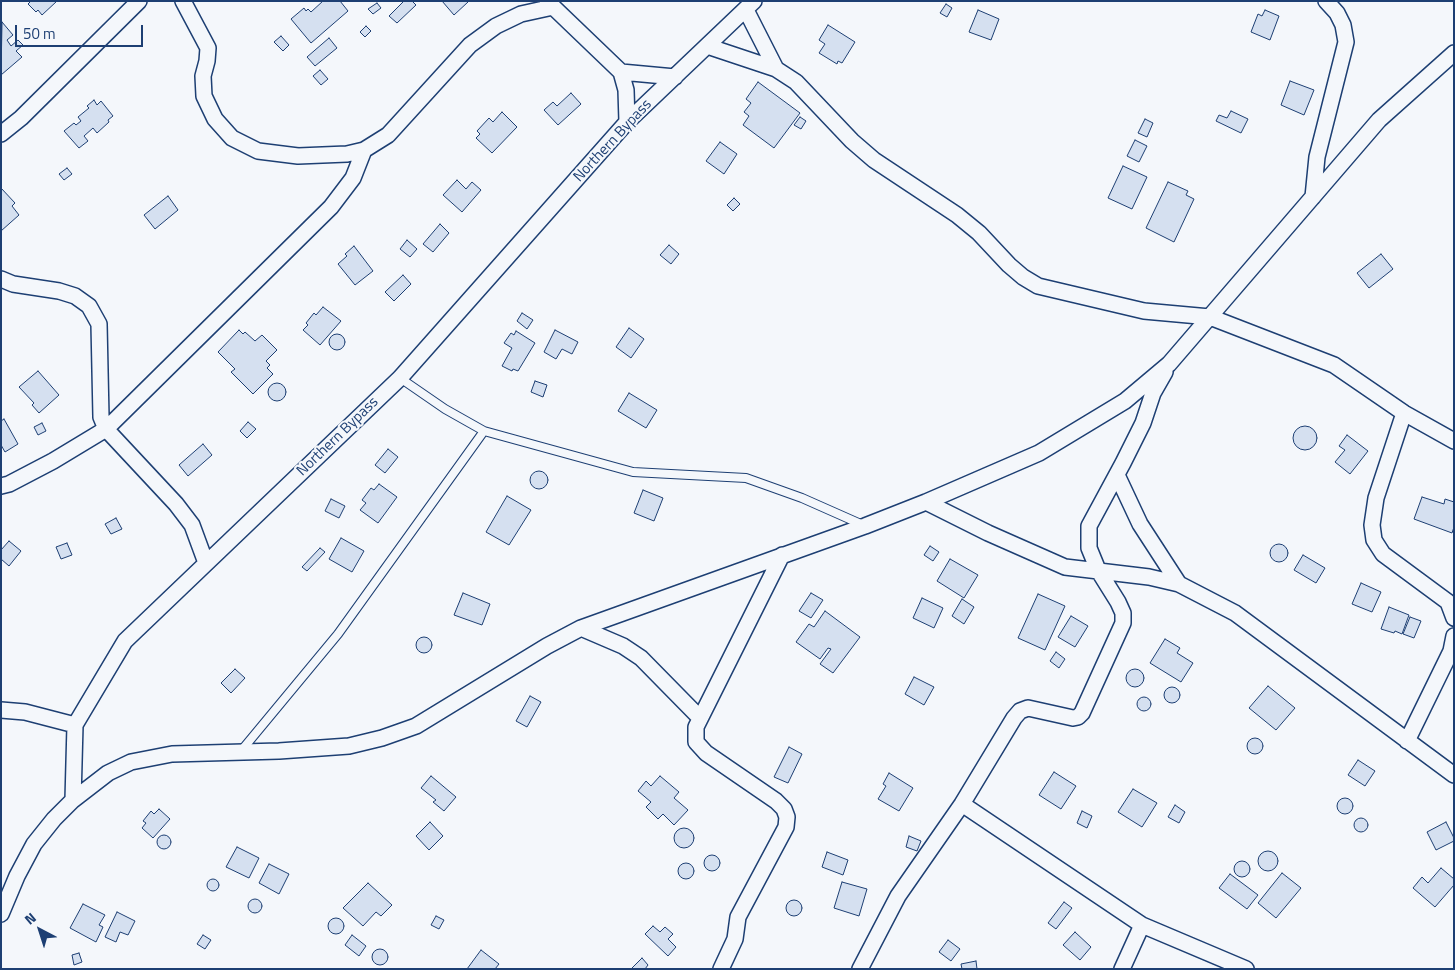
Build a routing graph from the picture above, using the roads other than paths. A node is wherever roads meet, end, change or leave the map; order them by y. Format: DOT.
graph roads {
  1 [pos="139,1"];
  2 [pos="183,1"];
  3 [pos="1326,1"];
  4 [pos="550,4"];
  5 [pos="750,5"];
  6 [pos="707,46"];
  7 [pos="1454,53"];
  8 [pos="776,69"];
  9 [pos="621,72"];
  10 [pos="675,77"];
  11 [pos="627,122"];
  12 [pos="1,134"];
  13 [pos="364,150"];
  14 [pos="1313,198"];
  15 [pos="1,279"];
  16 [pos="1210,317"];
  17 [pos="1169,364"];
  18 [pos="400,378"];
  19 [pos="1404,412"];
  20 [pos="106,430"];
  21 [pos="484,431"];
  22 [pos="1454,441"];
  23 [pos="1117,475"];
  24 [pos="1,486"];
  25 [pos="926,502"];
  26 [pos="865,526"];
  27 [pos="782,555"];
  28 [pos="206,562"];
  29 [pos="1098,570"];
  30 [pos="1179,584"];
  31 [pos="1454,618"];
  32 [pos="581,628"];
  33 [pos="1454,636"];
  34 [pos="1,710"];
  35 [pos="700,718"];
  36 [pos="76,725"];
  37 [pos="1407,741"];
  38 [pos="239,752"];
  39 [pos="1454,775"];
  40 [pos="73,800"];
  41 [pos="962,804"];
  42 [pos="1,914"];
  43 [pos="1142,925"];
  44 [pos="1238,967"];
  45 [pos="721,969"];
  46 [pos="860,969"];
  47 [pos="1122,969"];
  1 -- 12 [label="street"];
  2 -- 13 [label="street"];
  3 -- 14 [label="street"];
  4 -- 9 [label="street"];
  4 -- 13 [label="street"];
  5 -- 6 [label="street, Northern Bypass"];
  5 -- 8 [label="street"];
  6 -- 8 [label="street"];
  6 -- 10 [label="street, Northern Bypass"];
  7 -- 14 [label="street"];
  8 -- 16 [label="street"];
  9 -- 10 [label="street"];
  9 -- 11 [label="street"];
  10 -- 11 [label="street, Northern Bypass"];
  11 -- 18 [label="street, Northern Bypass"];
  13 -- 20 [label="street"];
  14 -- 16 [label="street"];
  15 -- 20 [label="street"];
  16 -- 17 [label="street"];
  16 -- 19 [label="street"];
  17 -- 23 [label="street"];
  17 -- 25 [label="street"];
  18 -- 21 [label="lane"];
  18 -- 28 [label="street, Northern Bypass"];
  19 -- 22 [label="street"];
  19 -- 31 [label="street"];
  20 -- 24 [label="street"];
  20 -- 28 [label="street"];
  21 -- 26 [label="lane"];
  21 -- 38 [label="lane"];
  23 -- 29 [label="street"];
  23 -- 30 [label="street"];
  25 -- 26 [label="street"];
  25 -- 29 [label="street"];
  26 -- 27 [label="street"];
  27 -- 32 [label="street"];
  27 -- 35 [label="street"];
  28 -- 36 [label="street, Northern Bypass"];
  29 -- 30 [label="street"];
  29 -- 41 [label="street"];
  30 -- 37 [label="street"];
  32 -- 35 [label="street"];
  32 -- 38 [label="street"];
  33 -- 37 [label="street"];
  34 -- 36 [label="street"];
  35 -- 45 [label="street"];
  36 -- 40 [label="street, Northern Bypass"];
  37 -- 39 [label="street"];
  38 -- 40 [label="street"];
  40 -- 42 [label="street"];
  41 -- 43 [label="street"];
  41 -- 46 [label="street"];
  43 -- 44 [label="street"];
  43 -- 47 [label="street"];
}
